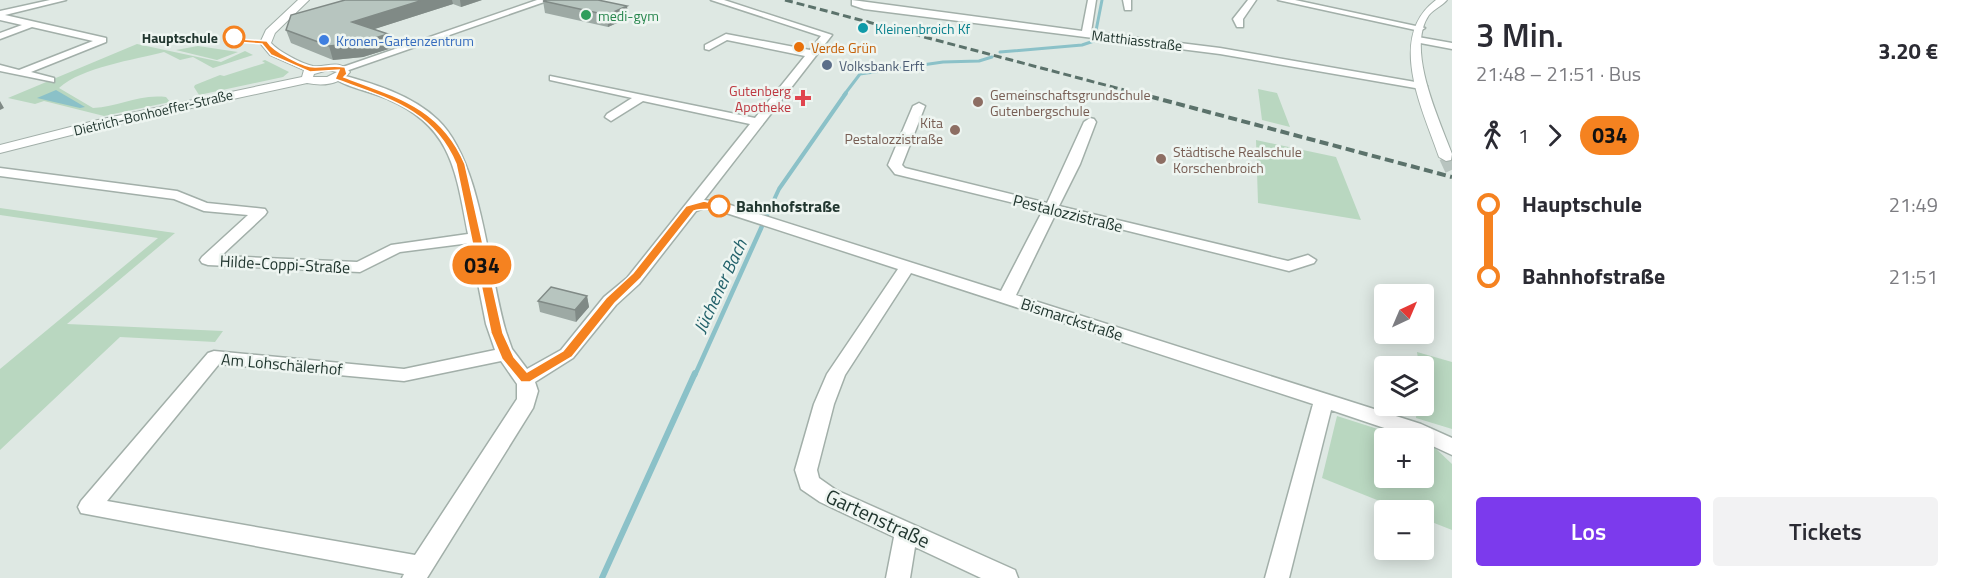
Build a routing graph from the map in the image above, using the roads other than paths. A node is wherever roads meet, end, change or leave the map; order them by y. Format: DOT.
graph roads {
  1 [pos="62,0"];
  2 [pos="304,0"];
  3 [pos="546,0"];
  4 [pos="560,0"];
  5 [pos="715,0"];
  6 [pos="1092,0"];
  7 [pos="1252,0"];
  8 [pos="1282,0"];
  9 [pos="1442,0"];
  10 [pos="856,1"];
  11 [pos="0,16"];
  12 [pos="481,22"];
  13 [pos="32,24"];
  14 [pos="1240,25"];
  15 [pos="1089,34"];
  16 [pos="1419,34"];
  17 [pos="0,36"];
  18 [pos="1452,46"];
  19 [pos="709,47"];
  20 [pos="813,54"];
  21 [pos="0,68"];
  22 [pos="20,73"];
  23 [pos="340,73"];
  24 [pos="310,74"];
  25 [pos="554,78"];
  26 [pos="50,80"];
  27 [pos="1421,87"];
  28 [pos="640,97"];
  29 [pos="919,106"];
  30 [pos="611,117"];
  31 [pos="758,122"];
  32 [pos="1090,122"];
  33 [pos="0,149"];
  34 [pos="1446,157"];
  35 [pos="0,172"];
  36 [pos="690,208"];
  37 [pos="1050,208"];
  38 [pos="477,237"];
  39 [pos="1308,260"];
  40 [pos="908,266"];
  41 [pos="1006,298"];
  42 [pos="506,354"];
  43 [pos="525,379"];
  44 [pos="1324,400"];
  45 [pos="1452,447"];
  46 [pos="906,532"];
  47 [pos="417,573"];
  48 [pos="898,578"];
  49 [pos="1006,578"];
  50 [pos="1277,578"];
  1 -- 11 [label="street"];
  2 -- 24 [label="street"];
  3 -- 12 [label="street"];
  4 -- 12 [label="street"];
  5 -- 20 [label="street"];
  6 -- 15 [label="street"];
  7 -- 14 [label="street"];
  8 -- 16 [label="street"];
  9 -- 16 [label="street"];
  10 -- 15 [label="street, Matthiasstraße"];
  11 -- 13 [label="street"];
  12 -- 23 [label="street"];
  13 -- 17 [label="street"];
  13 -- 22 [label="street"];
  15 -- 27 [label="street, Matthiasstraße"];
  16 -- 18 [label="street"];
  16 -- 27 [label="street"];
  19 -- 20 [label="street"];
  20 -- 31 [label="street"];
  21 -- 22 [label="street"];
  22 -- 26 [label="street"];
  23 -- 24 [label="street, Dietrich-Bonhoeffer-Straße"];
  23 -- 38 [label="street"];
  24 -- 33 [label="street, Dietrich-Bonhoeffer-Straße"];
  25 -- 28 [label="street"];
  27 -- 34 [label="street"];
  28 -- 30 [label="street"];
  28 -- 31 [label="street"];
  29 -- 37 [label="street, Pestalozzistraße"];
  31 -- 36 [label="street"];
  32 -- 37 [label="street"];
  35 -- 38 [label="street, Hilde-Coppi-Straße"];
  36 -- 40 [label="street, Bismarckstraße"];
  36 -- 43 [label="street"];
  37 -- 39 [label="street, Pestalozzistraße"];
  37 -- 41 [label="street"];
  38 -- 42 [label="street"];
  40 -- 41 [label="street, Bismarckstraße"];
  40 -- 46 [label="street, Gartenstraße"];
  41 -- 44 [label="street, Bismarckstraße"];
  42 -- 43 [label="street"];
  42 -- 47 [label="street, Am Lohschälerhof"];
  43 -- 47 [label="street"];
  44 -- 45 [label="street, Bismarckstraße"];
  44 -- 50 [label="street"];
  46 -- 48 [label="street"];
  46 -- 49 [label="street, Gartenstraße"];
}
